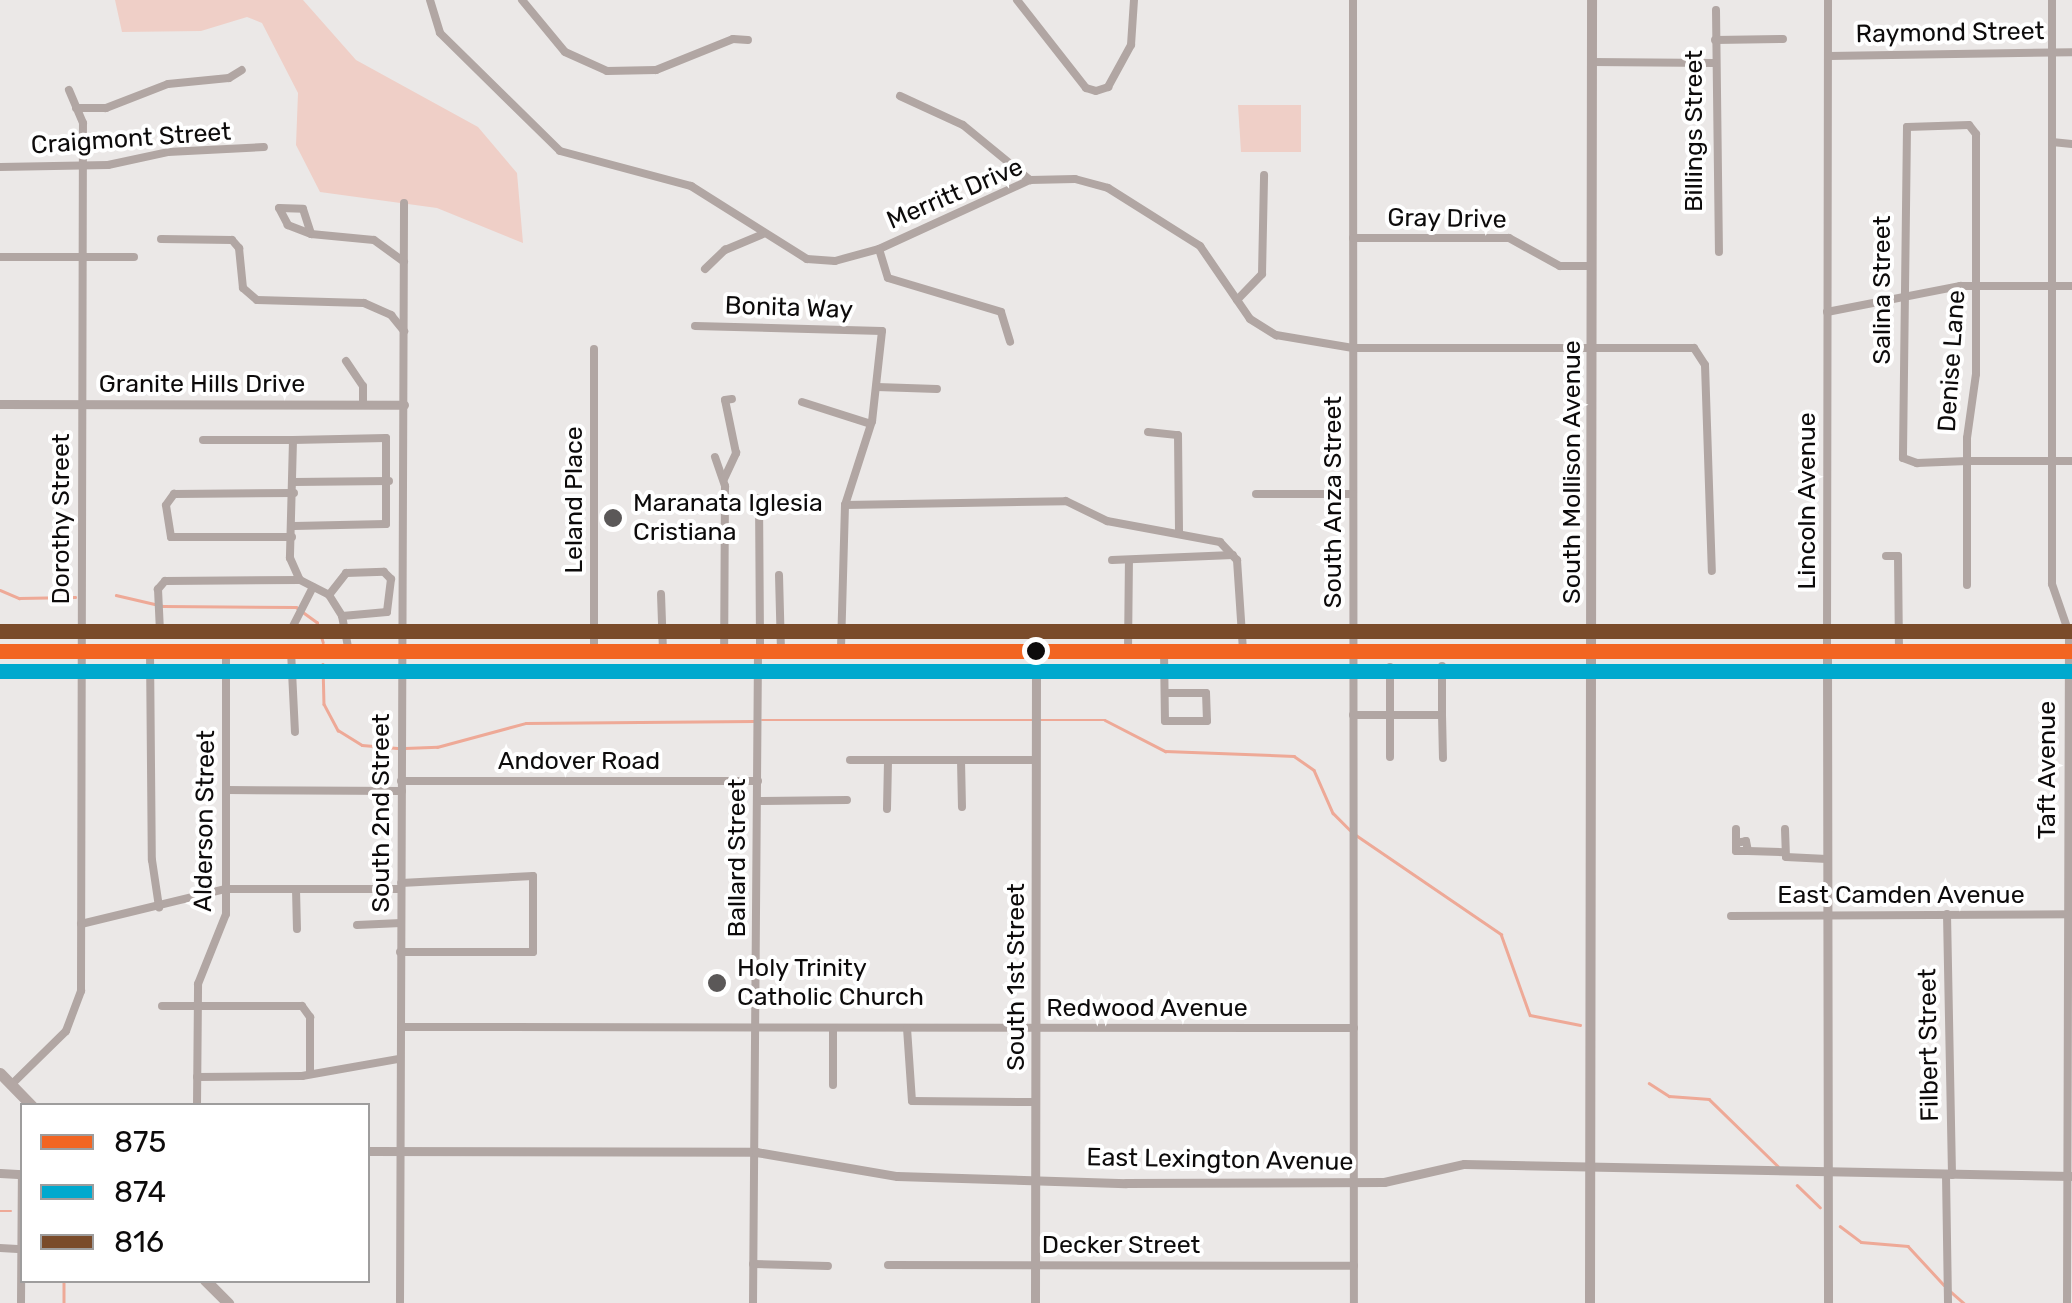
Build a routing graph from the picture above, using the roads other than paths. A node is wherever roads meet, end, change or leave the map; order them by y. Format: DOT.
graph roads {
  1 [pos="430,0"];
  2 [pos="522,0"];
  3 [pos="1017,0"];
  4 [pos="1134,0"];
  5 [pos="1353,0"];
  6 [pos="1592,0"];
  7 [pos="1828,0"];
  8 [pos="2052,0"];
  9 [pos="1716,10"];
  10 [pos="748,40"];
  11 [pos="1715,40"];
  12 [pos="1783,40"];
  13 [pos="2052,51"];
  14 [pos="2072,52"];
  15 [pos="1829,56"];
  16 [pos="1592,62"];
  17 [pos="1714,63"];
  18 [pos="242,70"];
  19 [pos="70,90"];
  20 [pos="900,96"];
  21 [pos="76,108"];
  22 [pos="1902,137"];
  23 [pos="2052,142"];
  24 [pos="2072,144"];
  25 [pos="264,147"];
  26 [pos="81,166"];
  27 [pos="0,167"];
  28 [pos="1264,174"];
  29 [pos="1030,180"];
  30 [pos="404,203"];
  31 [pos="311,234"];
  32 [pos="763,234"];
  33 [pos="1353,238"];
  34 [pos="161,239"];
  35 [pos="879,249"];
  36 [pos="1719,252"];
  37 [pos="81,256"];
  38 [pos="0,257"];
  39 [pos="134,257"];
  40 [pos="404,262"];
  41 [pos="1592,266"];
  42 [pos="705,269"];
  43 [pos="1977,285"];
  44 [pos="2050,286"];
  45 [pos="2072,286"];
  46 [pos="1237,300"];
  47 [pos="1902,300"];
  48 [pos="1826,312"];
  49 [pos="696,326"];
  50 [pos="404,331"];
  51 [pos="1010,342"];
  52 [pos="1353,348"];
  53 [pos="1592,348"];
  54 [pos="594,350"];
  55 [pos="346,360"];
  56 [pos="877,387"];
  57 [pos="937,389"];
  58 [pos="732,399"];
  59 [pos="802,402"];
  60 [pos="0,404"];
  61 [pos="81,404"];
  62 [pos="363,404"];
  63 [pos="404,404"];
  64 [pos="871,424"];
  65 [pos="1148,432"];
  66 [pos="203,440"];
  67 [pos="293,440"];
  68 [pos="715,457"];
  69 [pos="1967,461"];
  70 [pos="2052,461"];
  71 [pos="2072,462"];
  72 [pos="389,481"];
  73 [pos="294,482"];
  74 [pos="724,482"];
  75 [pos="294,493"];
  76 [pos="1256,494"];
  77 [pos="1353,494"];
  78 [pos="759,498"];
  79 [pos="845,505"];
  80 [pos="294,526"];
  81 [pos="1179,532"];
  82 [pos="292,537"];
  83 [pos="1233,554"];
  84 [pos="1886,556"];
  85 [pos="1112,560"];
  86 [pos="1129,560"];
  87 [pos="1712,571"];
  88 [pos="779,575"];
  89 [pos="300,580"];
  90 [pos="1967,585"];
  91 [pos="314,587"];
  92 [pos="662,594"];
  93 [pos="330,595"];
  94 [pos="342,616"];
  95 [pos="1243,650"];
  96 [pos="292,651"];
  97 [pos="1036,651"];
  98 [pos="1128,651"];
  99 [pos="1164,651"];
  100 [pos="1353,651"];
  101 [pos="1592,651"];
  102 [pos="1826,651"];
  103 [pos="1899,651"];
  104 [pos="2070,651"];
  105 [pos="0,652"];
  106 [pos="81,652"];
  107 [pos="150,652"];
  108 [pos="226,652"];
  109 [pos="349,652"];
  110 [pos="400,652"];
  111 [pos="594,652"];
  112 [pos="663,652"];
  113 [pos="724,652"];
  114 [pos="759,652"];
  115 [pos="781,652"];
  116 [pos="841,652"];
  117 [pos="1442,666"];
  118 [pos="1390,667"];
  119 [pos="1165,693"];
  120 [pos="1354,714"];
  121 [pos="1390,715"];
  122 [pos="1442,716"];
  123 [pos="295,732"];
  124 [pos="1390,757"];
  125 [pos="1443,758"];
  126 [pos="850,760"];
  127 [pos="888,760"];
  128 [pos="961,760"];
  129 [pos="1036,760"];
  130 [pos="758,781"];
  131 [pos="402,786"];
  132 [pos="227,790"];
  133 [pos="847,800"];
  134 [pos="758,801"];
  135 [pos="962,807"];
  136 [pos="888,808"];
  137 [pos="1736,829"];
  138 [pos="1785,829"];
  139 [pos="1784,852"];
  140 [pos="1826,859"];
  141 [pos="401,886"];
  142 [pos="296,889"];
  143 [pos="226,890"];
  144 [pos="159,907"];
  145 [pos="1947,914"];
  146 [pos="2070,914"];
  147 [pos="1826,915"];
  148 [pos="1731,916"];
  149 [pos="401,922"];
  150 [pos="81,924"];
  151 [pos="357,925"];
  152 [pos="296,929"];
  153 [pos="400,952"];
  154 [pos="162,1006"];
  155 [pos="197,1006"];
  156 [pos="401,1027"];
  157 [pos="757,1027"];
  158 [pos="834,1028"];
  159 [pos="907,1028"];
  160 [pos="1036,1028"];
  161 [pos="1354,1028"];
  162 [pos="398,1059"];
  163 [pos="0,1073"];
  164 [pos="310,1074"];
  165 [pos="197,1077"];
  166 [pos="11,1085"];
  167 [pos="833,1085"];
  168 [pos="1036,1102"];
  169 [pos="29,1103"];
  170 [pos="197,1103"];
  171 [pos="370,1151"];
  172 [pos="398,1151"];
  173 [pos="756,1152"];
  174 [pos="1590,1164"];
  175 [pos="1828,1175"];
  176 [pos="1949,1175"];
  177 [pos="2069,1176"];
  178 [pos="1036,1177"];
  179 [pos="1354,1183"];
  180 [pos="754,1264"];
  181 [pos="1035,1265"];
  182 [pos="828,1266"];
  183 [pos="888,1266"];
  184 [pos="1354,1266"];
  185 [pos="209,1283"];
  186 [pos="228,1303"];
  187 [pos="400,1303"];
  188 [pos="753,1303"];
  189 [pos="1035,1303"];
  190 [pos="1354,1303"];
  191 [pos="1590,1303"];
  192 [pos="1828,1303"];
  193 [pos="1948,1303"];
  194 [pos="2067,1303"];
  1 -- 32 [label="street, Merritt Drive"];
  2 -- 10 [label="street"];
  3 -- 4 [label="street"];
  5 -- 33 [label="street, South Anza Street"];
  6 -- 16 [label="main road, South Mollison Avenue"];
  7 -- 15 [label="street, Lincoln Avenue"];
  8 -- 13 [label="street, Taft Avenue"];
  9 -- 11 [label="street, Billings Street"];
  11 -- 12 [label="street"];
  11 -- 17 [label="street, Billings Street"];
  13 -- 14 [label="street, Raymond Street"];
  13 -- 15 [label="street, Raymond Street"];
  13 -- 23 [label="street, Taft Avenue"];
  15 -- 48 [label="street, Lincoln Avenue"];
  16 -- 17 [label="street"];
  16 -- 41 [label="main road, South Mollison Avenue"];
  17 -- 36 [label="street, Billings Street"];
  18 -- 21 [label="street"];
  19 -- 21 [label="street, Dorothy Street"];
  20 -- 29 [label="street"];
  21 -- 26 [label="street, Dorothy Street"];
  22 -- 43 [label="street, Denise Lane"];
  22 -- 47 [label="street, Salina Street"];
  23 -- 24 [label="street"];
  23 -- 44 [label="street, Taft Avenue"];
  25 -- 26 [label="street, Craigmont Street"];
  26 -- 27 [label="street, Craigmont Street"];
  26 -- 37 [label="street, Dorothy Street"];
  28 -- 46 [label="street"];
  29 -- 35 [label="street, Merritt Drive"];
  29 -- 46 [label="street, Merritt Drive"];
  30 -- 40 [label="street, South 2nd Street"];
  31 -- 31 [label="street"];
  31 -- 40 [label="street"];
  32 -- 35 [label="street, Merritt Drive"];
  32 -- 42 [label="street"];
  33 -- 41 [label="street, Gray Drive"];
  33 -- 52 [label="street, South Anza Street"];
  34 -- 50 [label="street"];
  35 -- 51 [label="street"];
  37 -- 38 [label="street"];
  37 -- 39 [label="street"];
  37 -- 61 [label="street, Dorothy Street"];
  40 -- 50 [label="street, South 2nd Street"];
  41 -- 53 [label="main road, South Mollison Avenue"];
  43 -- 44 [label="street"];
  43 -- 47 [label="street"];
  43 -- 69 [label="street, Denise Lane"];
  44 -- 45 [label="street"];
  44 -- 70 [label="street, Taft Avenue"];
  46 -- 52 [label="street, Merritt Drive"];
  47 -- 48 [label="street"];
  47 -- 69 [label="street, Salina Street"];
  48 -- 102 [label="street, Lincoln Avenue"];
  49 -- 56 [label="street, Bonita Way"];
  50 -- 63 [label="street, South 2nd Street"];
  52 -- 53 [label="street, Merritt Drive"];
  52 -- 77 [label="street, South Anza Street"];
  53 -- 87 [label="street, Merritt Drive"];
  53 -- 101 [label="main road, South Mollison Avenue"];
  54 -- 111 [label="street, Leland Place"];
  55 -- 62 [label="street"];
  56 -- 57 [label="street"];
  56 -- 64 [label="street"];
  58 -- 74 [label="street"];
  59 -- 64 [label="street"];
  60 -- 61 [label="street, Granite Hills Drive"];
  61 -- 62 [label="street, Granite Hills Drive"];
  61 -- 106 [label="street, Dorothy Street"];
  62 -- 63 [label="street, Granite Hills Drive"];
  63 -- 110 [label="street, South 2nd Street"];
  64 -- 79 [label="street"];
  65 -- 81 [label="street"];
  66 -- 67 [label="street"];
  67 -- 72 [label="street"];
  67 -- 73 [label="street"];
  68 -- 74 [label="street"];
  69 -- 70 [label="street"];
  69 -- 90 [label="street, Denise Lane"];
  70 -- 71 [label="street"];
  70 -- 104 [label="street, Taft Avenue"];
  72 -- 73 [label="street"];
  72 -- 80 [label="street"];
  73 -- 75 [label="street"];
  74 -- 113 [label="street"];
  75 -- 80 [label="street"];
  75 -- 82 [label="street"];
  76 -- 77 [label="street"];
  77 -- 100 [label="street, South Anza Street"];
  78 -- 114 [label="street, Ballard Street"];
  79 -- 81 [label="street"];
  79 -- 116 [label="street"];
  80 -- 82 [label="street"];
  81 -- 83 [label="street"];
  82 -- 89 [label="street"];
  83 -- 86 [label="street"];
  83 -- 95 [label="street"];
  84 -- 103 [label="street"];
  85 -- 86 [label="street"];
  86 -- 98 [label="street"];
  88 -- 115 [label="street"];
  89 -- 91 [label="street"];
  89 -- 91 [label="street"];
  91 -- 93 [label="street"];
  92 -- 112 [label="street"];
  93 -- 94 [label="street"];
  93 -- 94 [label="street"];
  94 -- 109 [label="street"];
  95 -- 99 [label="main road"];
  95 -- 100 [label="main road"];
  96 -- 108 [label="main road"];
  96 -- 109 [label="main road"];
  96 -- 123 [label="street"];
  97 -- 98 [label="main road"];
  97 -- 116 [label="main road"];
  97 -- 129 [label="street, South 1st Street"];
  98 -- 99 [label="main road"];
  99 -- 119 [label="street"];
  100 -- 101 [label="main road"];
  100 -- 120 [label="street, South Anza Street"];
  101 -- 102 [label="main road"];
  101 -- 174 [label="main road, South Mollison Avenue"];
  102 -- 103 [label="main road"];
  102 -- 140 [label="street, Lincoln Avenue"];
  103 -- 104 [label="main road"];
  104 -- 146 [label="street, Taft Avenue"];
  105 -- 106 [label="main road"];
  106 -- 107 [label="main road"];
  106 -- 150 [label="street, Dorothy Street"];
  107 -- 108 [label="main road"];
  107 -- 144 [label="street"];
  108 -- 132 [label="street, Alderson Street"];
  109 -- 110 [label="main road"];
  110 -- 111 [label="main road"];
  110 -- 131 [label="street, South 2nd Street"];
  111 -- 112 [label="main road"];
  112 -- 113 [label="main road"];
  113 -- 114 [label="main road"];
  114 -- 115 [label="main road"];
  114 -- 130 [label="street, Ballard Street"];
  115 -- 116 [label="main road"];
  117 -- 122 [label="street"];
  118 -- 121 [label="street"];
  119 -- 119 [label="street"];
  120 -- 121 [label="street"];
  120 -- 161 [label="street, South Anza Street"];
  121 -- 122 [label="street"];
  121 -- 124 [label="street"];
  122 -- 125 [label="street"];
  126 -- 127 [label="street"];
  127 -- 128 [label="street"];
  127 -- 136 [label="street"];
  128 -- 129 [label="street"];
  128 -- 135 [label="street"];
  129 -- 160 [label="street, South 1st Street"];
  130 -- 131 [label="street, Andover Road"];
  130 -- 134 [label="street, Ballard Street"];
  131 -- 132 [label="street, Andover Road"];
  131 -- 141 [label="street, South 2nd Street"];
  132 -- 143 [label="street, Alderson Street"];
  133 -- 134 [label="street"];
  134 -- 157 [label="street, Ballard Street"];
  137 -- 139 [label="street"];
  138 -- 139 [label="street"];
  139 -- 140 [label="street"];
  140 -- 147 [label="street, Lincoln Avenue"];
  141 -- 142 [label="street"];
  141 -- 149 [label="street, South 2nd Street"];
  141 -- 153 [label="street"];
  142 -- 143 [label="street"];
  142 -- 152 [label="street"];
  143 -- 144 [label="street"];
  143 -- 155 [label="street, Alderson Street"];
  144 -- 150 [label="street"];
  145 -- 146 [label="street, East Camden Avenue"];
  145 -- 147 [label="street, East Camden Avenue"];
  145 -- 176 [label="street, Filbert Street"];
  146 -- 177 [label="street, Taft Avenue"];
  147 -- 148 [label="street, East Camden Avenue"];
  147 -- 175 [label="street, Lincoln Avenue"];
  149 -- 151 [label="street"];
  149 -- 153 [label="street, South 2nd Street"];
  150 -- 166 [label="street, Dorothy Street"];
  153 -- 156 [label="street, South 2nd Street"];
  154 -- 155 [label="street"];
  155 -- 164 [label="street"];
  155 -- 165 [label="street, Alderson Street"];
  156 -- 157 [label="street, Redwood Avenue"];
  156 -- 162 [label="street, South 2nd Street"];
  157 -- 158 [label="street, Redwood Avenue"];
  157 -- 173 [label="street, Ballard Street"];
  158 -- 159 [label="street, Redwood Avenue"];
  158 -- 167 [label="street"];
  159 -- 160 [label="street, Redwood Avenue"];
  159 -- 168 [label="street"];
  160 -- 161 [label="street, Redwood Avenue"];
  160 -- 168 [label="street, South 1st Street"];
  161 -- 179 [label="street, South Anza Street"];
  162 -- 164 [label="street"];
  162 -- 172 [label="street, South 2nd Street"];
  163 -- 166 [label="main road"];
  164 -- 165 [label="street"];
  165 -- 170 [label="street, Alderson Street"];
  166 -- 169 [label="main road"];
  168 -- 178 [label="street, South 1st Street"];
  171 -- 172 [label="street, East Lexington Avenue"];
  172 -- 173 [label="street, East Lexington Avenue"];
  172 -- 187 [label="street, South 2nd Street"];
  173 -- 178 [label="street, East Lexington Avenue"];
  173 -- 180 [label="street, Ballard Street"];
  174 -- 175 [label="street, East Lexington Avenue"];
  174 -- 179 [label="street, East Lexington Avenue"];
  174 -- 191 [label="main road, South Mollison Avenue"];
  175 -- 176 [label="street, East Lexington Avenue"];
  175 -- 192 [label="street, Lincoln Avenue"];
  176 -- 177 [label="street, East Lexington Avenue"];
  176 -- 193 [label="street, Filbert Street"];
  177 -- 194 [label="street, Taft Avenue"];
  178 -- 179 [label="street, East Lexington Avenue"];
  178 -- 181 [label="street, South 1st Street"];
  179 -- 184 [label="street, South Anza Street"];
  180 -- 182 [label="street"];
  180 -- 188 [label="street, Ballard Street"];
  181 -- 183 [label="street, Decker Street"];
  181 -- 184 [label="street, Decker Street"];
  181 -- 189 [label="street, South 1st Street"];
  184 -- 190 [label="street, South Anza Street"];
  185 -- 186 [label="main road"];
}
